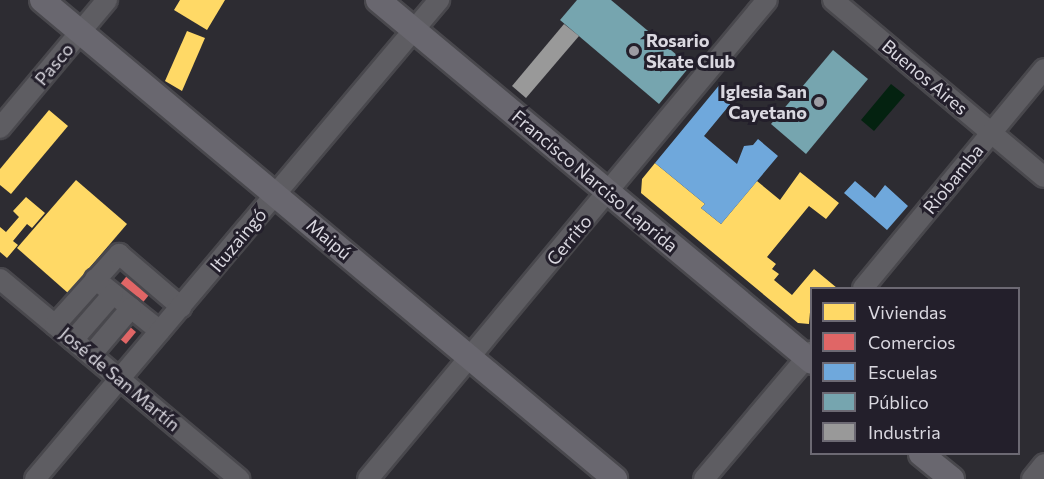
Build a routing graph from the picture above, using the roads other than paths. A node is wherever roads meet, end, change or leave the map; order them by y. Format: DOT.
graph roads {
  1 [pos="42,0"];
  2 [pos="107,0"];
  3 [pos="378,0"];
  4 [pos="439,0"];
  5 [pos="767,0"];
  6 [pos="833,0"];
  7 [pos="414,31"];
  8 [pos="80,32"];
  9 [pos="1044,69"];
  10 [pos="0,128"];
  11 [pos="991,132"];
  12 [pos="1044,177"];
  13 [pos="608,193"];
  14 [pos="276,196"];
  15 [pos="0,279"];
  16 [pos="95,279"];
  17 [pos="863,287"];
  18 [pos="114,294"];
  19 [pos="181,307"];
  20 [pos="131,308"];
  21 [pos="55,325"];
  22 [pos="160,331"];
  23 [pos="73,340"];
  24 [pos="91,355"];
  25 [pos="810,357"];
  26 [pos="470,358"];
  27 [pos="120,379"];
  28 [pos="923,455"];
  29 [pos="1044,464"];
  30 [pos="36,479"];
  31 [pos="239,479"];
  32 [pos="368,479"];
  33 [pos="615,479"];
  34 [pos="704,479"];
  35 [pos="952,479"];
  36 [pos="1032,479"];
  1 -- 8 [label="main road, Maipú"];
  2 -- 8 [label="street, Pasco"];
  3 -- 7 [label="main road, Francisco Narciso Laprida"];
  4 -- 7 [label="street, Ituzaingó"];
  5 -- 13 [label="street, Cerrito"];
  6 -- 11 [label="street, Buenos Aires"];
  7 -- 13 [label="main road, Francisco Narciso Laprida"];
  7 -- 14 [label="street, Ituzaingó"];
  8 -- 10 [label="street, Pasco"];
  8 -- 14 [label="main road, Maipú"];
  9 -- 11 [label="street, Riobamba"];
  11 -- 12 [label="street, Buenos Aires"];
  11 -- 17 [label="street, Riobamba"];
  13 -- 25 [label="main road, Francisco Narciso Laprida"];
  13 -- 26 [label="street, Cerrito"];
  14 -- 19 [label="street, Ituzaingó"];
  14 -- 26 [label="main road, Maipú"];
  15 -- 21 [label="street, José de San Martín"];
  16 -- 18 [label="street"];
  16 -- 19 [label="street"];
  16 -- 21 [label="street"];
  18 -- 20 [label="street"];
  18 -- 23 [label="street"];
  19 -- 22 [label="street, Ituzaingó"];
  20 -- 22 [label="street"];
  20 -- 24 [label="street"];
  21 -- 23 [label="street, José de San Martín"];
  22 -- 27 [label="street, Ituzaingó"];
  23 -- 24 [label="street, José de San Martín"];
  24 -- 27 [label="street, José de San Martín"];
  25 -- 34 [label="street"];
  26 -- 32 [label="street, Cerrito"];
  26 -- 33 [label="main road, Maipú"];
  27 -- 30 [label="street, Ituzaingó"];
  27 -- 31 [label="street, José de San Martín"];
  28 -- 35 [label="main road"];
  29 -- 36 [label="street"];
}
